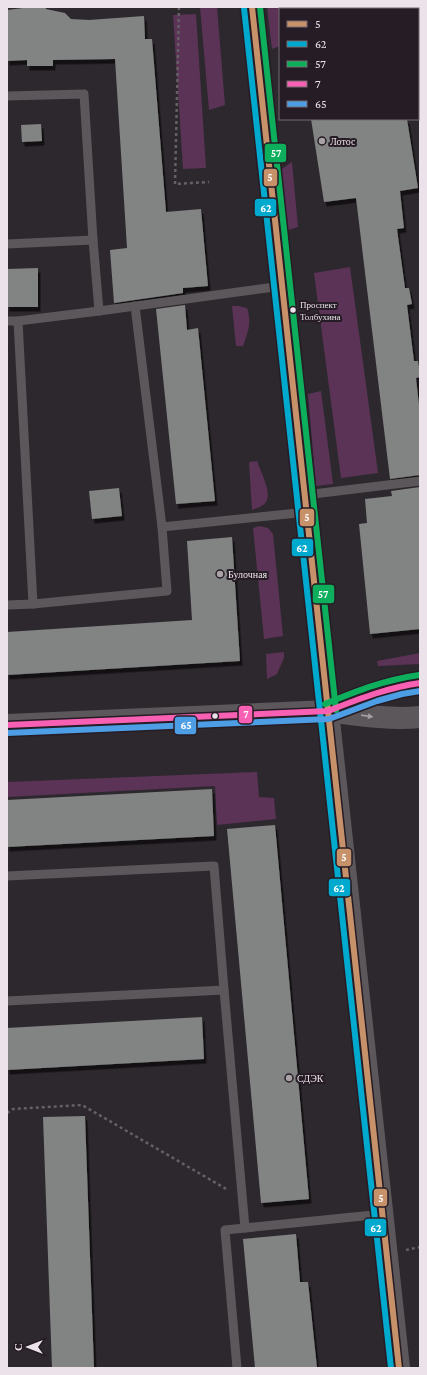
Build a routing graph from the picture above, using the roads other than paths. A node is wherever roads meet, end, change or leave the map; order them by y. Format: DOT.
graph roads {
  1 [pos="252,7"];
  2 [pos="7,96"];
  3 [pos="93,240"];
  4 [pos="7,244"];
  5 [pos="282,286"];
  6 [pos="135,306"];
  7 [pos="99,311"];
  8 [pos="7,321"];
  9 [pos="18,321"];
  10 [pos="420,481"];
  11 [pos="306,503"];
  12 [pos="162,527"];
  13 [pos="33,604"];
  14 [pos="7,605"];
  15 [pos="420,683"];
  16 [pos="328,711"];
  17 [pos="420,718"];
  18 [pos="7,725"];
  19 [pos="7,876"];
  20 [pos="224,990"];
  21 [pos="7,1001"];
  22 [pos="383,1214"];
  23 [pos="245,1228"];
  24 [pos="237,1368"];
  25 [pos="399,1368"];
  1 -- 5 [label="main road"];
  2 -- 3 [label="lane"];
  3 -- 4 [label="lane"];
  3 -- 7 [label="lane"];
  5 -- 6 [label="lane"];
  5 -- 11 [label="main road"];
  6 -- 7 [label="lane"];
  6 -- 12 [label="lane"];
  7 -- 9 [label="lane"];
  8 -- 9 [label="lane"];
  9 -- 13 [label="lane"];
  10 -- 11 [label="lane"];
  11 -- 12 [label="lane"];
  11 -- 16 [label="main road"];
  12 -- 13 [label="lane"];
  13 -- 14 [label="lane"];
  15 -- 16 [label="main road"];
  16 -- 17 [label="main road, one-way"];
  16 -- 18 [label="main road"];
  16 -- 22 [label="main road"];
  19 -- 20 [label="lane"];
  20 -- 21 [label="lane"];
  20 -- 23 [label="lane"];
  22 -- 23 [label="lane"];
  22 -- 25 [label="main road"];
  23 -- 24 [label="lane"];
}
